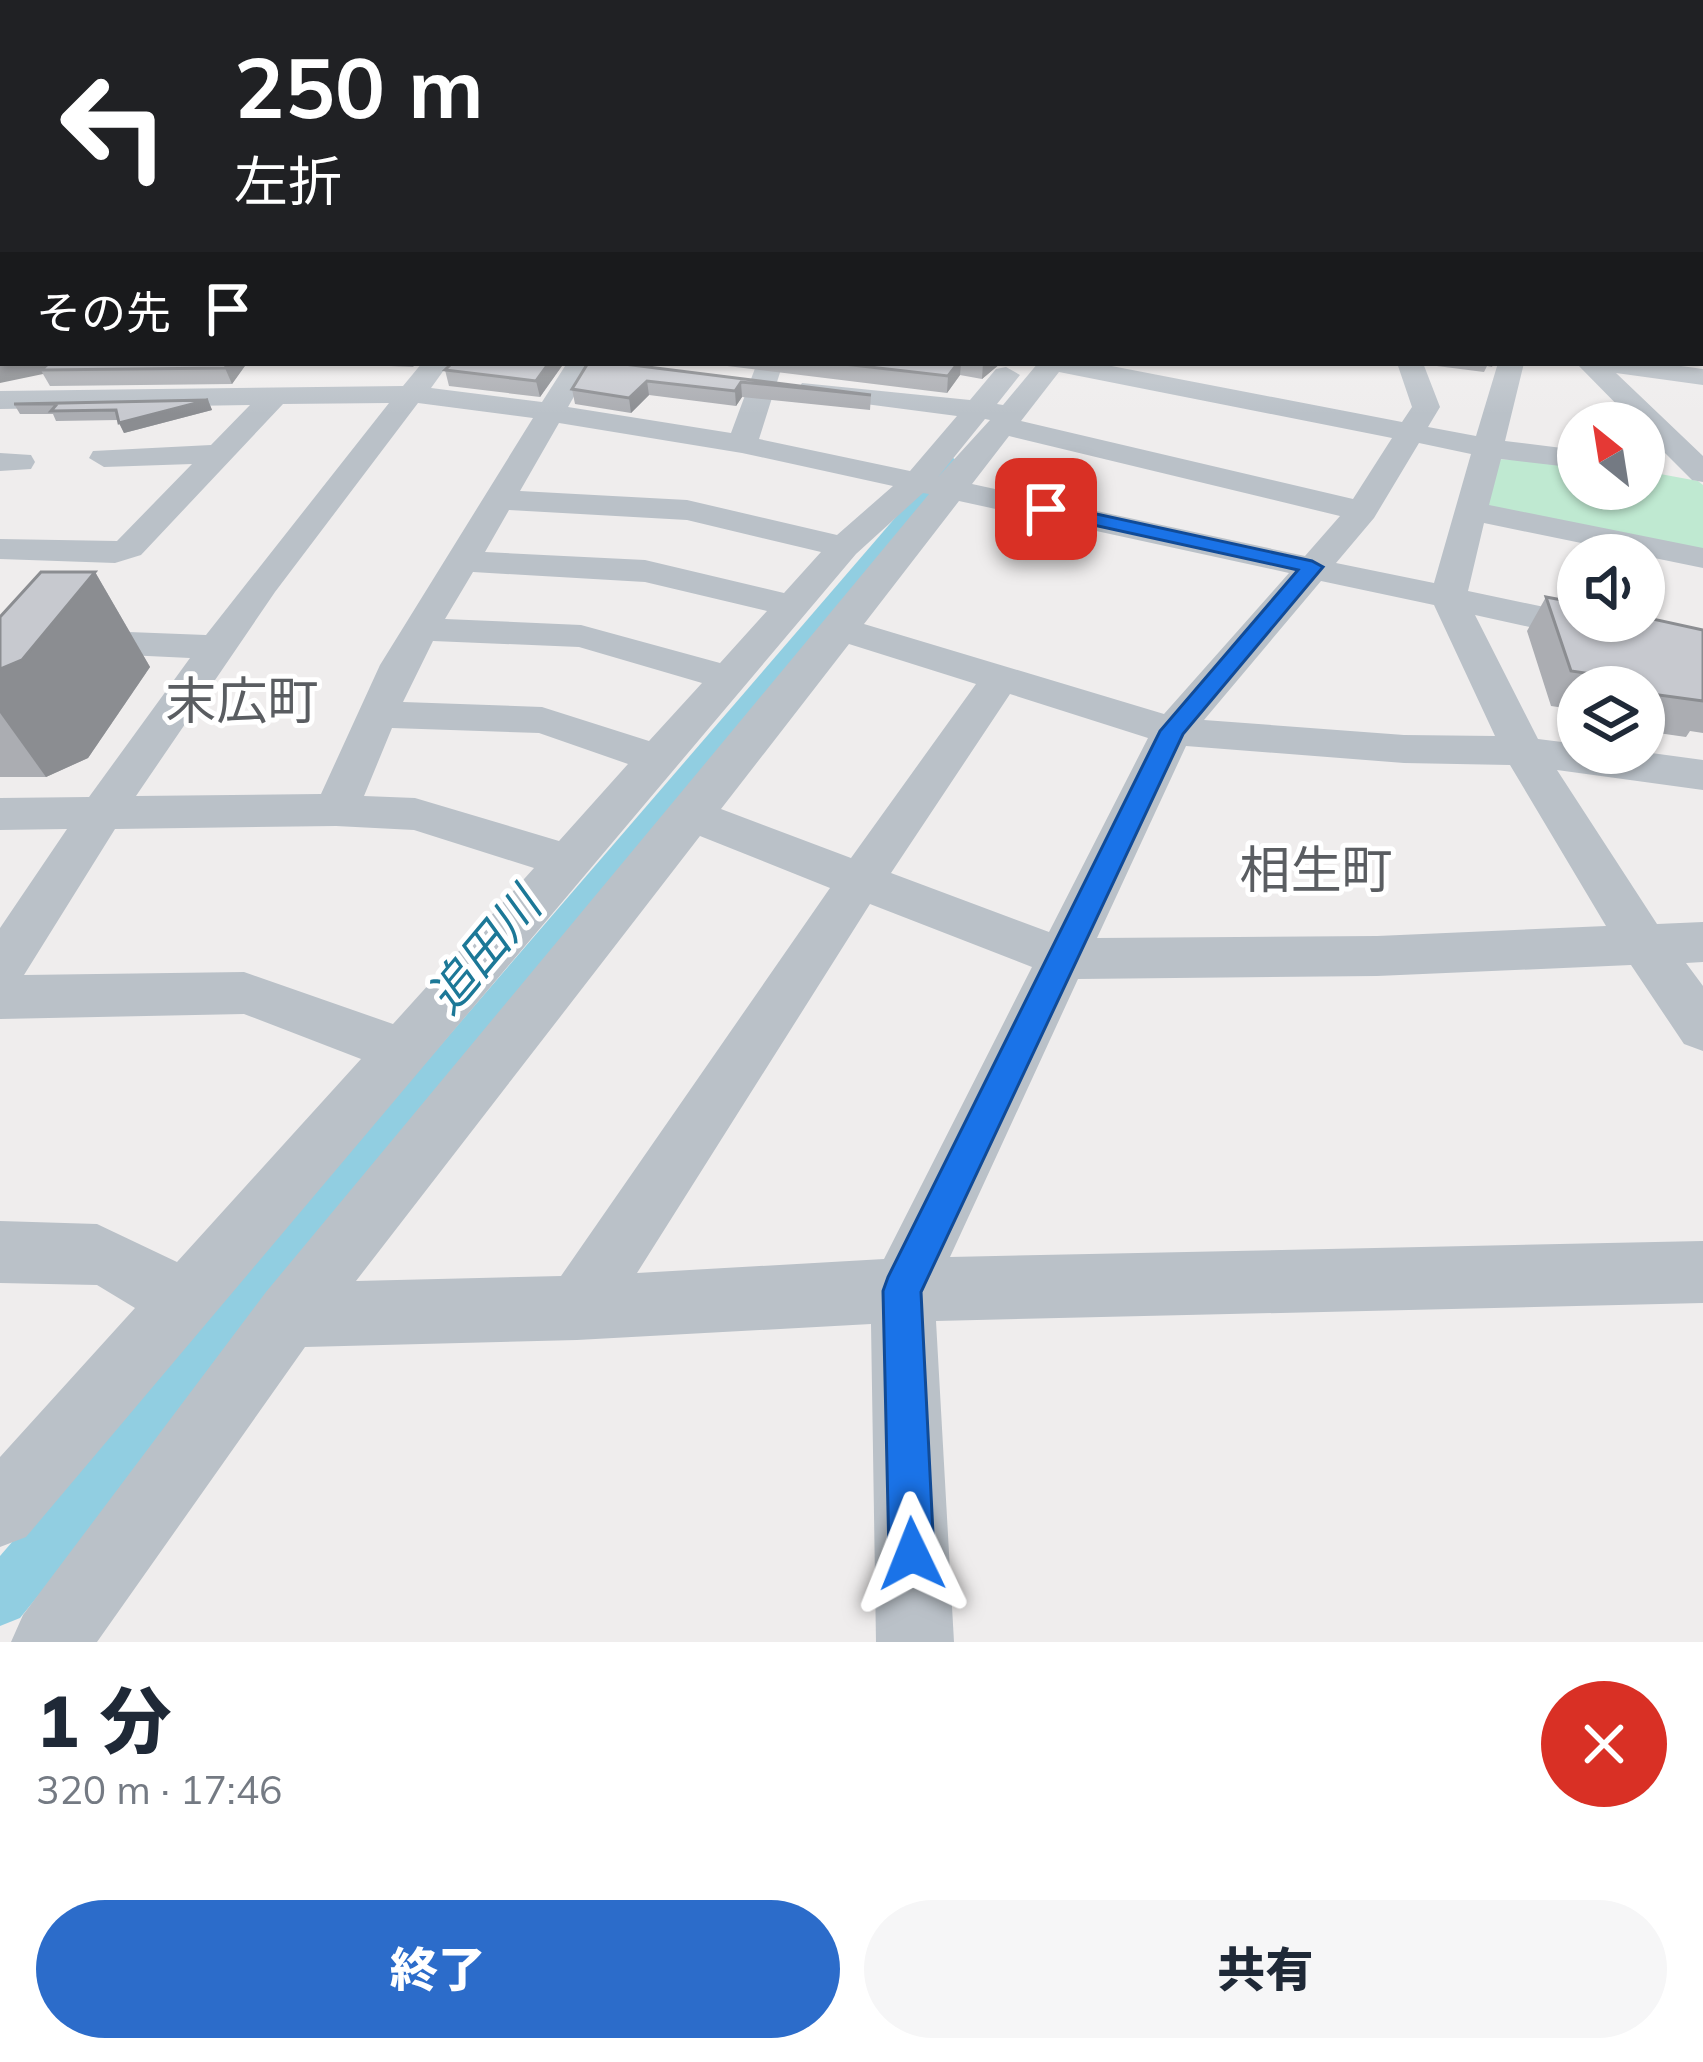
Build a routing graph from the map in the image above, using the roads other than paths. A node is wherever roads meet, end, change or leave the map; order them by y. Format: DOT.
graph roads {
  1 [pos="195,366"];
  2 [pos="433,366"];
  3 [pos="578,366"];
  4 [pos="1014,366"];
  5 [pos="1050,366"];
  6 [pos="1068,366"];
  7 [pos="1411,366"];
  8 [pos="1510,366"];
  9 [pos="1597,366"];
  10 [pos="1617,366"];
  11 [pos="758,375"];
  12 [pos="1703,377"];
  13 [pos="6,390"];
  14 [pos="410,394"];
  15 [pos="274,397"];
  16 [pos="154,398"];
  17 [pos="547,414"];
  18 [pos="997,416"];
  19 [pos="1407,432"];
  20 [pos="742,444"];
  21 [pos="1489,448"];
  22 [pos="219,454"];
  23 [pos="1557,456"];
  24 [pos="104,458"];
  25 [pos="1665,468"];
  26 [pos="1703,473"];
  27 [pos="914,482"];
  28 [pos="954,490"];
  29 [pos="499,500"];
  30 [pos="1362,511"];
  31 [pos="1472,511"];
  32 [pos="844,547"];
  33 [pos="0,549"];
  34 [pos="1703,558"];
  35 [pos="464,561"];
  36 [pos="1312,567"];
  37 [pos="1448,597"];
  38 [pos="792,606"];
  39 [pos="421,628"];
  40 [pos="840,629"];
  41 [pos="0,638"];
  42 [pos="214,647"];
  43 [pos="1703,652"];
  44 [pos="729,678"];
  45 [pos="1001,678"];
  46 [pos="378,714"];
  47 [pos="1172,731"];
  48 [pos="1523,751"];
  49 [pos="658,759"];
  50 [pos="1703,775"];
  51 [pos="336,810"];
  52 [pos="100,811"];
  53 [pos="0,814"];
  54 [pos="693,816"];
  55 [pos="567,861"];
  56 [pos="860,881"];
  57 [pos="1703,942"];
  58 [pos="1647,945"];
  59 [pos="1065,959"];
  60 [pos="0,970"];
  61 [pos="0,997"];
  62 [pos="1703,1028"];
  63 [pos="400,1050"];
  64 [pos="0,1252"];
  65 [pos="1703,1272"];
  66 [pos="902,1291"];
  67 [pos="182,1302"];
  68 [pos="577,1308"];
  69 [pos="289,1315"];
  70 [pos="0,1511"];
  71 [pos="50,1642"];
  72 [pos="915,1642"];
  1 -- 16 [label="street"];
  2 -- 14 [label="street"];
  3 -- 17 [label="street"];
  4 -- 18 [label="street"];
  5 -- 18 [label="street"];
  6 -- 19 [label="street"];
  7 -- 19 [label="street"];
  8 -- 21 [label="street"];
  9 -- 26 [label="street"];
  10 -- 12 [label="street"];
  11 -- 18 [label="street"];
  11 -- 20 [label="street"];
  13 -- 16 [label="street"];
  14 -- 15 [label="street"];
  14 -- 17 [label="street"];
  14 -- 42 [label="street"];
  15 -- 16 [label="street"];
  15 -- 22 [label="street"];
  17 -- 20 [label="street"];
  17 -- 29 [label="street"];
  18 -- 27 [label="street"];
  18 -- 28 [label="street"];
  18 -- 30 [label="street"];
  19 -- 21 [label="street"];
  19 -- 30 [label="street"];
  20 -- 27 [label="street"];
  21 -- 23 [label="street"];
  21 -- 31 [label="street"];
  22 -- 24 [label="street"];
  22 -- 33 [label="street"];
  25 -- 26 [label="street"];
  27 -- 28 [label="street"];
  27 -- 32 [label="street"];
  28 -- 36 [label="street"];
  28 -- 40 [label="street"];
  29 -- 32 [label="street"];
  29 -- 35 [label="street"];
  30 -- 36 [label="street"];
  31 -- 34 [label="street"];
  31 -- 37 [label="street"];
  32 -- 38 [label="street"];
  35 -- 38 [label="street"];
  35 -- 39 [label="street"];
  36 -- 37 [label="street"];
  36 -- 47 [label="street"];
  37 -- 43 [label="street"];
  37 -- 48 [label="street"];
  38 -- 44 [label="street"];
  39 -- 44 [label="street"];
  39 -- 46 [label="street"];
  40 -- 45 [label="street"];
  40 -- 54 [label="street"];
  41 -- 42 [label="street"];
  42 -- 52 [label="street"];
  44 -- 49 [label="street"];
  45 -- 47 [label="street"];
  45 -- 56 [label="street"];
  46 -- 49 [label="street"];
  46 -- 51 [label="street"];
  47 -- 48 [label="street"];
  47 -- 59 [label="street"];
  48 -- 50 [label="street"];
  48 -- 58 [label="street"];
  49 -- 55 [label="street"];
  51 -- 52 [label="street"];
  51 -- 55 [label="street"];
  52 -- 53 [label="street"];
  52 -- 60 [label="street"];
  54 -- 56 [label="street"];
  54 -- 69 [label="street"];
  55 -- 63 [label="street"];
  56 -- 59 [label="street"];
  56 -- 68 [label="street"];
  57 -- 58 [label="street"];
  58 -- 59 [label="street"];
  58 -- 62 [label="street"];
  59 -- 66 [label="street"];
  61 -- 63 [label="street"];
  63 -- 67 [label="street"];
  64 -- 67 [label="street"];
  65 -- 66 [label="street"];
  66 -- 68 [label="street"];
  66 -- 72 [label="street"];
  67 -- 70 [label="street"];
  68 -- 69 [label="street"];
  69 -- 71 [label="street"];
}
